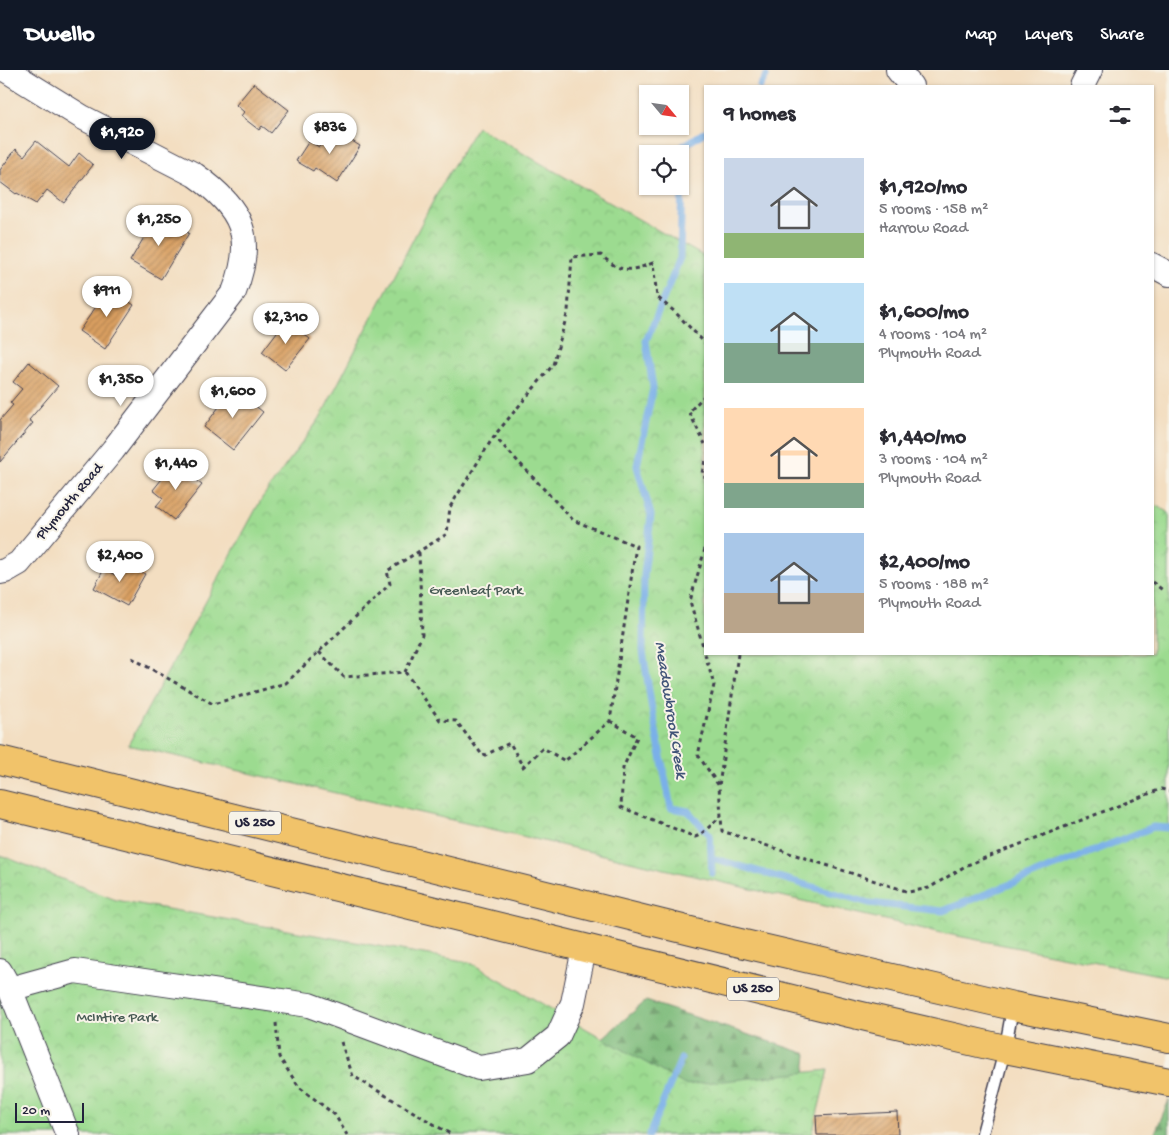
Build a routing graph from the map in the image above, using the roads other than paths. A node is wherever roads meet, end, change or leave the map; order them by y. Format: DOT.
graph roads {
  1 [pos="6,70"];
  2 [pos="898,70"];
  3 [pos="1090,70"];
  4 [pos="910,85"];
  5 [pos="1082,85"];
  6 [pos="1154,266"];
  7 [pos="1169,274"];
  8 [pos="0,572"];
  9 [pos="0,760"];
  10 [pos="0,804"];
  11 [pos="584,949"];
  12 [pos="5,980"];
  13 [pos="1013,1006"];
  14 [pos="1169,1038"];
  15 [pos="1005,1049"];
  16 [pos="1169,1082"];
  17 [pos="68,1135"];
  18 [pos="982,1135"];
  1 -- 8 [label="street, Plymouth Road"];
  2 -- 4 [label="street"];
  3 -- 5 [label="street"];
  6 -- 7 [label="street"];
  9 -- 13 [label="highway, US 250"];
  10 -- 11 [label="highway, US 250"];
  11 -- 12 [label="street"];
  11 -- 15 [label="highway, US 250"];
  12 -- 17 [label="street"];
  13 -- 14 [label="highway, US 250"];
  13 -- 15 [label="lane"];
  15 -- 16 [label="highway, US 250"];
  15 -- 18 [label="lane"];
}
